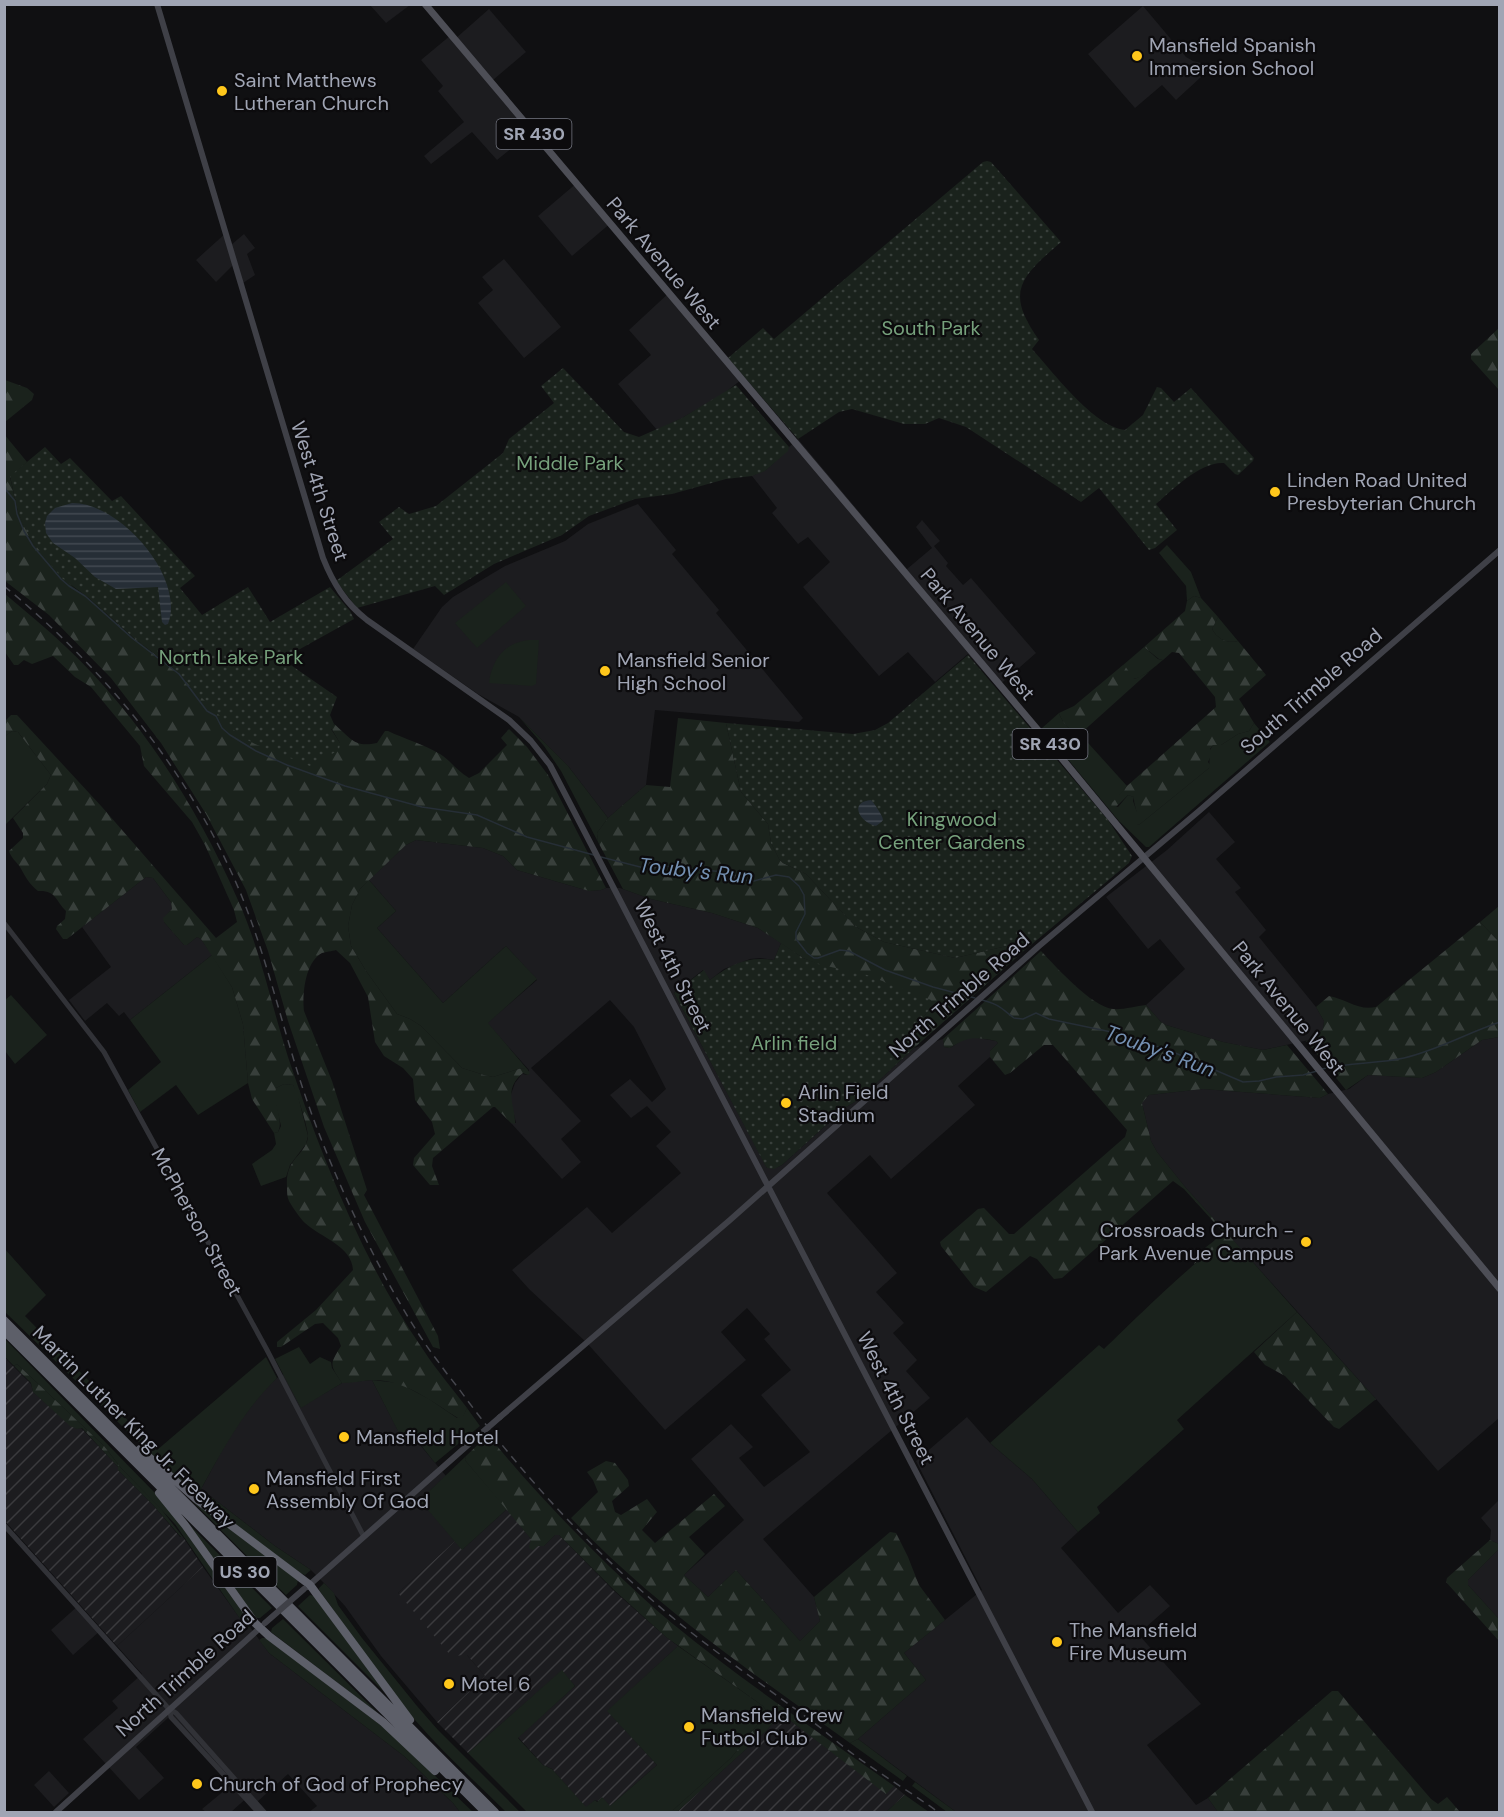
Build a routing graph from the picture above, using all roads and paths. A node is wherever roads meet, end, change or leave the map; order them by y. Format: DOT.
graph roads {
  1 [pos="157,4"];
  2 [pos="425,4"];
  3 [pos="1500,550"];
  4 [pos="1144,858"];
  5 [pos="4,923"];
  6 [pos="768,1186"];
  7 [pos="1500,1290"];
  8 [pos="4,1320"];
  9 [pos="4,1331"];
  10 [pos="44,1360"];
  11 [pos="61,1388"];
  12 [pos="4,1525"];
  13 [pos="364,1537"];
  14 [pos="307,1587"];
  15 [pos="262,1625"];
  16 [pos="169,1709"];
  17 [pos="455,1772"];
  18 [pos="56,1812"];
  19 [pos="258,1812"];
  20 [pos="264,1812"];
  21 [pos="479,1812"];
  22 [pos="485,1812"];
  23 [pos="495,1812"];
  24 [pos="1092,1812"];
  1 -- 6 [label="main road, West 4th Street"];
  2 -- 4 [label="main road, Park Avenue West / SR 430"];
  3 -- 4 [label="main road, South Trimble Road"];
  4 -- 6 [label="main road, North Trimble Road"];
  4 -- 7 [label="main road, Park Avenue West / SR 430"];
  5 -- 13 [label="street, McPherson Street"];
  6 -- 13 [label="main road, North Trimble Road, bridge"];
  6 -- 24 [label="main road, West 4th Street"];
  8 -- 10 [label="highway, Martin Luther King Jr. Freeway / US 30"];
  9 -- 11 [label="highway, Martin Luther King Jr. Freeway / US 30"];
  10 -- 14 [label="highway"];
  10 -- 17 [label="highway, Martin Luther King Jr. Freeway / US 30"];
  11 -- 15 [label="highway"];
  11 -- 22 [label="highway, Martin Luther King Jr. Freeway / US 30"];
  12 -- 16 [label="street"];
  13 -- 14 [label="main road, North Trimble Road"];
  14 -- 15 [label="main road, North Trimble Road, bridge"];
  14 -- 17 [label="highway"];
  15 -- 16 [label="main road, North Trimble Road"];
  15 -- 21 [label="highway"];
  16 -- 18 [label="main road, North Trimble Road"];
  16 -- 19 [label="street"];
  16 -- 20 [label="street"];
  17 -- 23 [label="highway, Martin Luther King Jr. Freeway / US 30"];
}
